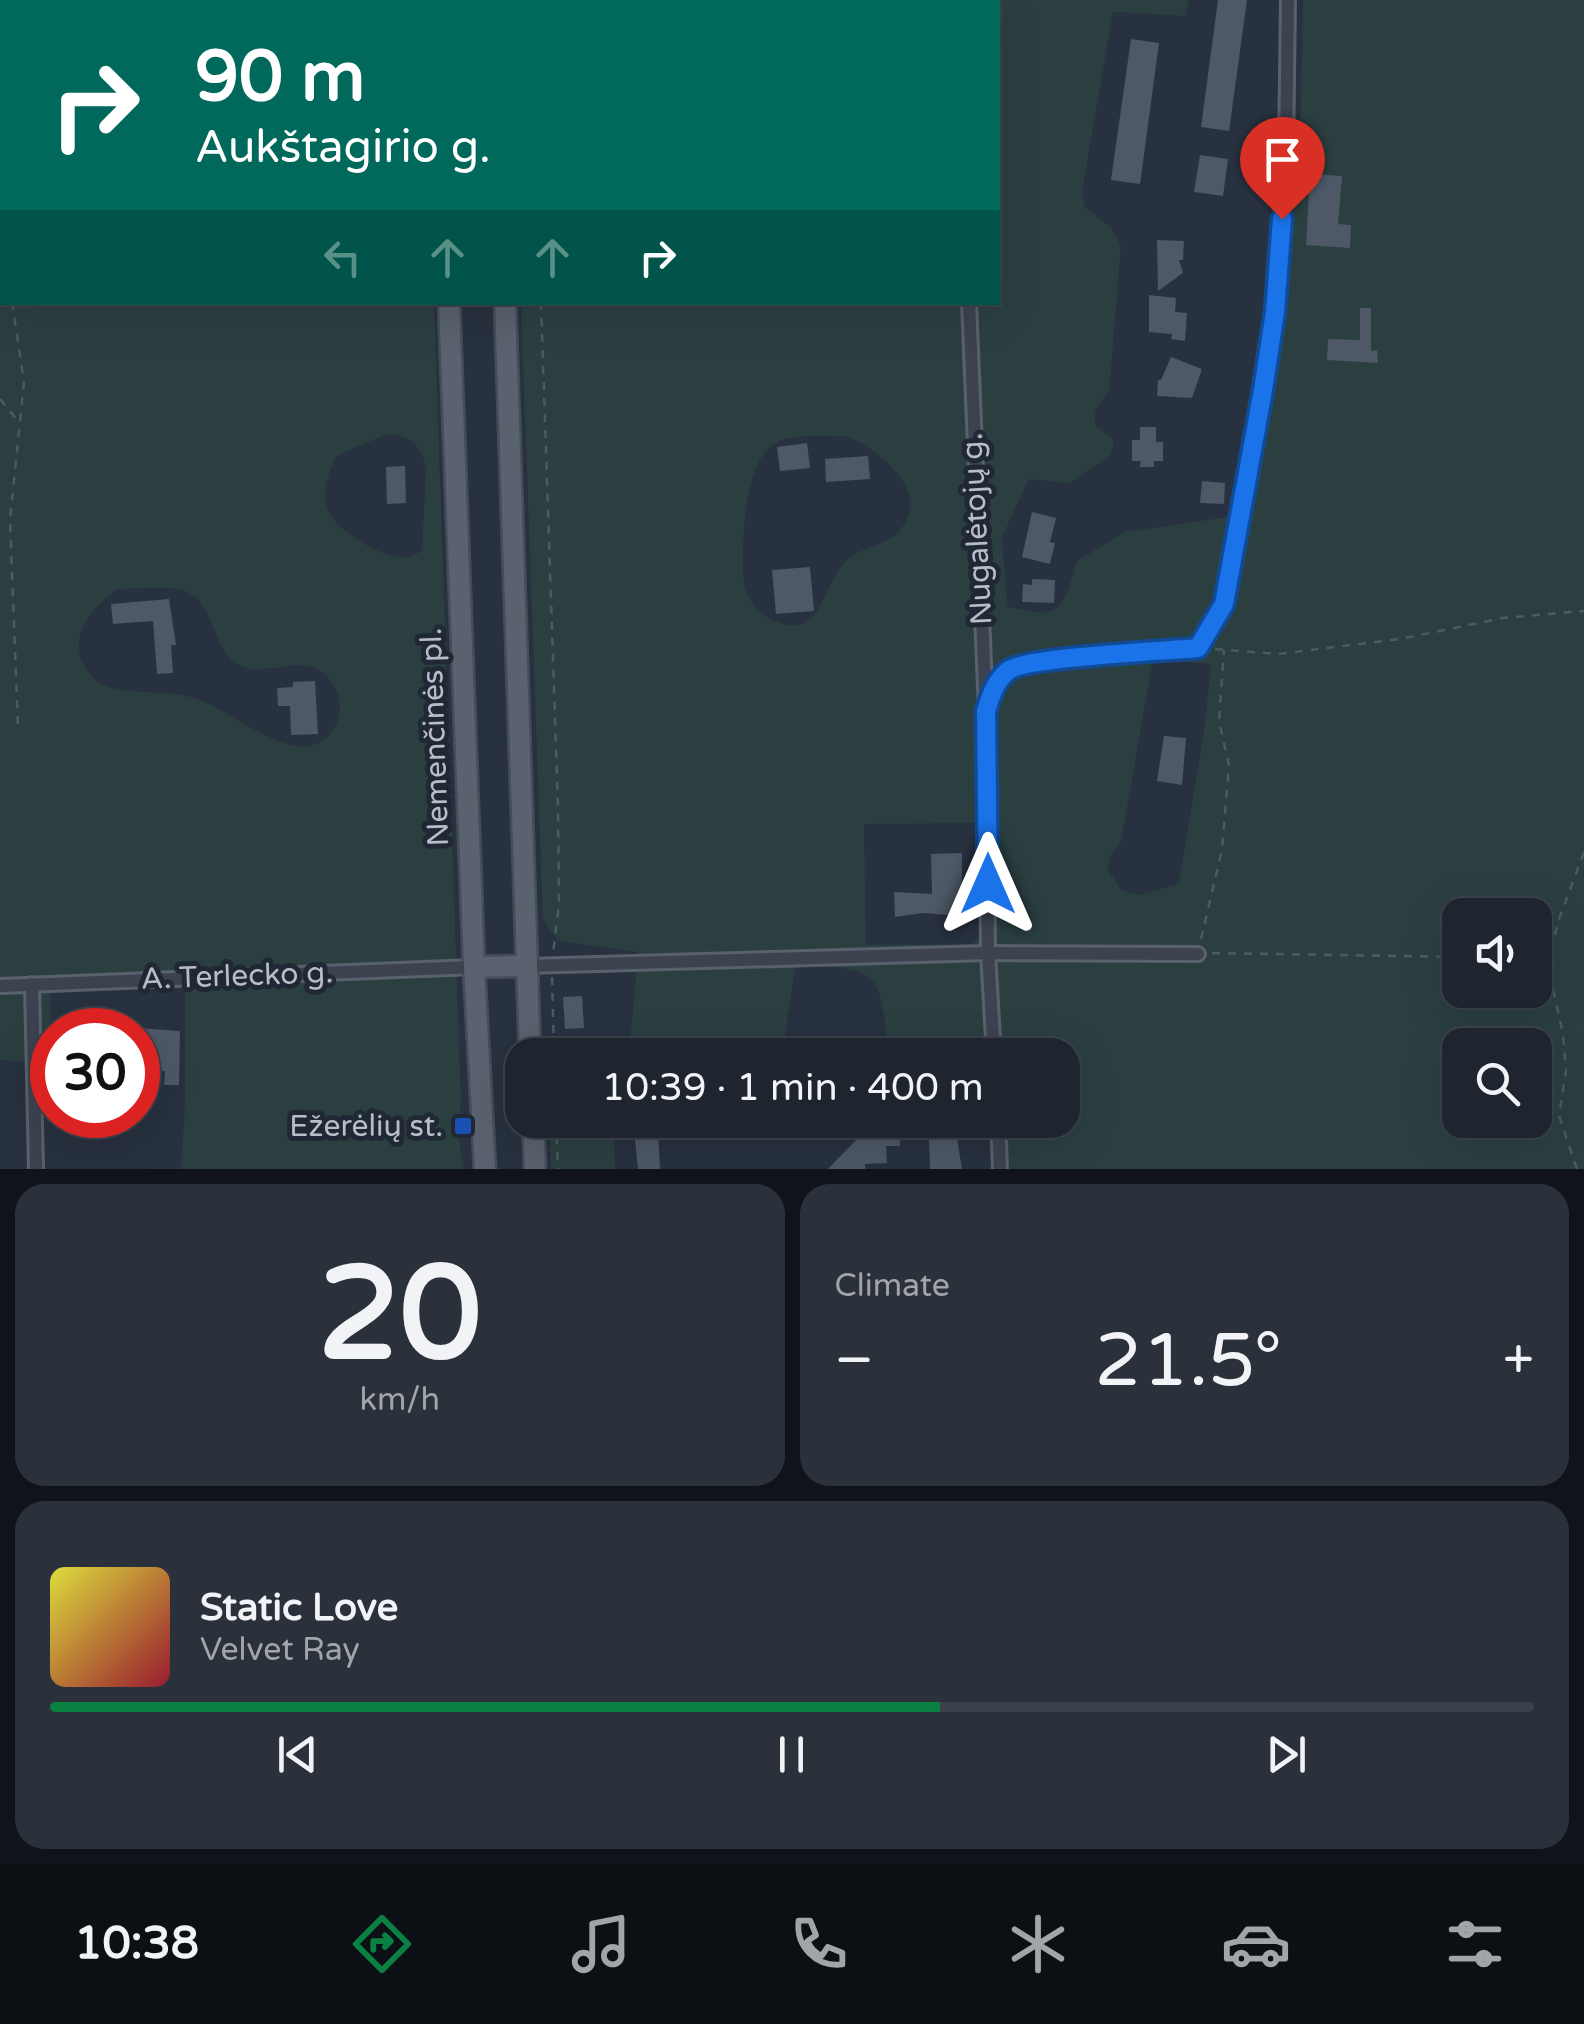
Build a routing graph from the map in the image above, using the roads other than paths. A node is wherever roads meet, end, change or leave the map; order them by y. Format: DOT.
graph roads {
  1 [pos="1288,0"];
  2 [pos="448,305"];
  3 [pos="505,305"];
  4 [pos="969,305"];
  5 [pos="986,711"];
  6 [pos="988,953"];
  7 [pos="1198,954"];
  8 [pos="527,966"];
  9 [pos="474,967"];
  10 [pos="32,984"];
  11 [pos="0,986"];
  12 [pos="529,1038"];
  13 [pos="993,1038"];
  14 [pos="533,1138"];
  15 [pos="999,1138"];
  16 [pos="36,1169"];
  17 [pos="485,1169"];
  18 [pos="534,1169"];
  19 [pos="1000,1169"];
  1 -- 5 [label="street"];
  2 -- 9 [label="main road, Nemenčinės pl."];
  3 -- 8 [label="main road"];
  4 -- 5 [label="street, Nugalėtojų g."];
  5 -- 6 [label="street, Nugalėtojų g."];
  6 -- 7 [label="street"];
  6 -- 8 [label="street"];
  6 -- 13 [label="street, Nugalėtojų g."];
  8 -- 9 [label="main road"];
  8 -- 12 [label="main road"];
  9 -- 10 [label="street, A. Terlecko g."];
  9 -- 17 [label="main road, Nemenčinės pl."];
  10 -- 11 [label="street, A. Terlecko g."];
  10 -- 16 [label="street"];
  14 -- 18 [label="main road"];
  15 -- 19 [label="street"];
}
